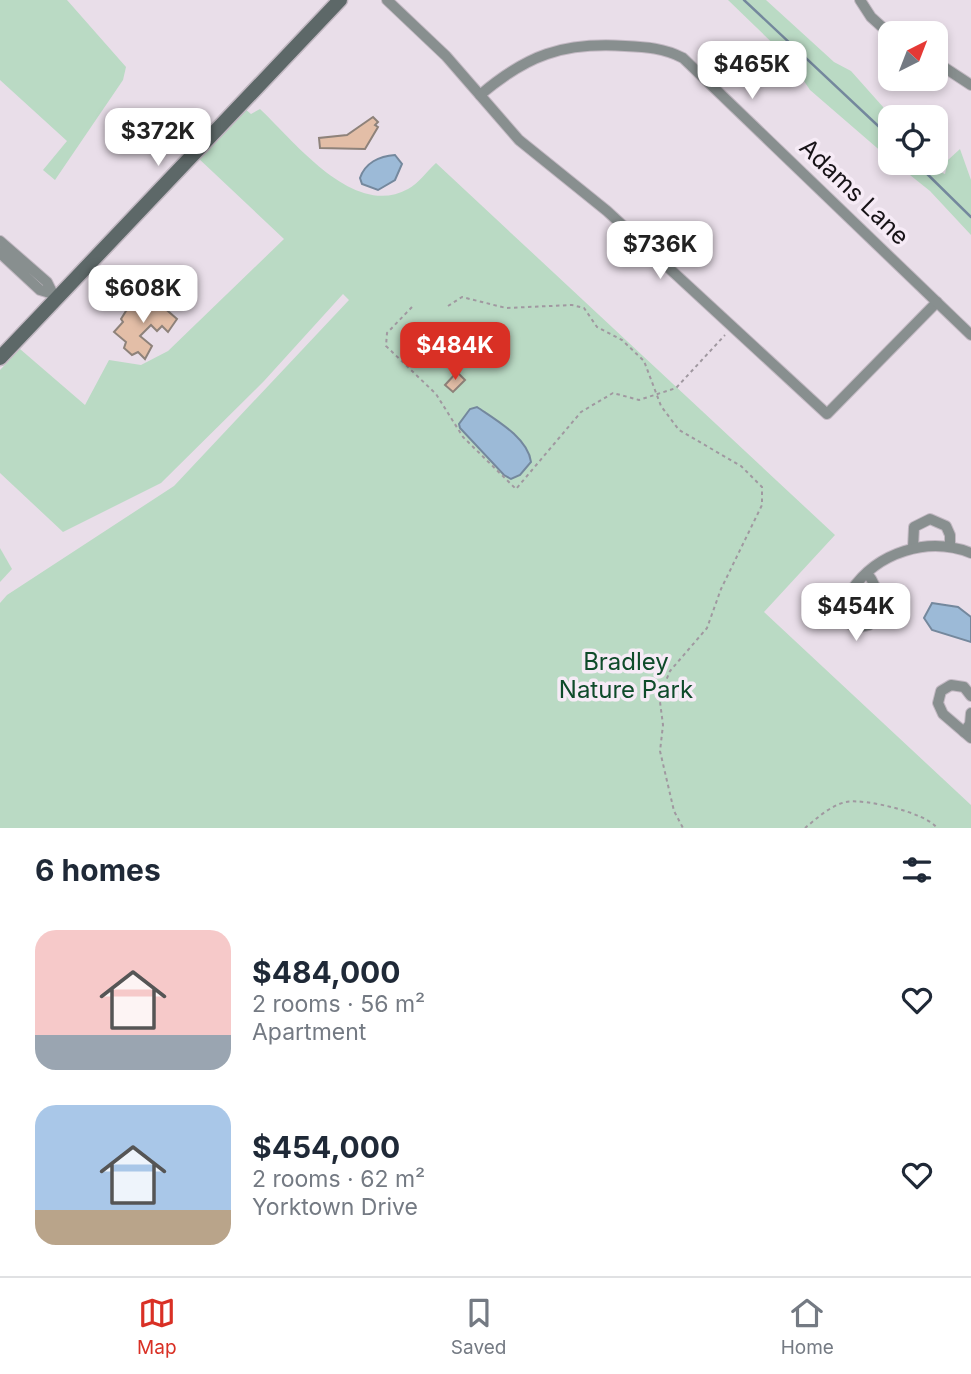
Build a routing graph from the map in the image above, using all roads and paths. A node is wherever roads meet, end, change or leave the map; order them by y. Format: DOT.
graph roads {
  1 [pos="340,0"];
  2 [pos="387,0"];
  3 [pos="860,0"];
  4 [pos="878,24"];
  5 [pos="948,70"];
  6 [pos="971,85"];
  7 [pos="480,95"];
  8 [pos="0,241"];
  9 [pos="0,253"];
  10 [pos="55,296"];
  11 [pos="937,302"];
  12 [pos="411,306"];
  13 [pos="449,306"];
  14 [pos="725,335"];
  15 [pos="971,335"];
  16 [pos="0,358"];
  17 [pos="656,395"];
  18 [pos="950,547"];
  19 [pos="913,548"];
  20 [pos="971,553"];
  21 [pos="867,573"];
  22 [pos="971,696"];
  23 [pos="971,713"];
  24 [pos="968,735"];
  25 [pos="683,828"];
  26 [pos="805,828"];
  27 [pos="937,828"];
  1 -- 10 [label="street"];
  2 -- 7 [label="street"];
  3 -- 4 [label="street"];
  5 -- 6 [label="street"];
  7 -- 11 [label="street, Adams Lane"];
  7 -- 11 [label="street"];
  8 -- 10 [label="street"];
  9 -- 10 [label="street"];
  10 -- 16 [label="street"];
  11 -- 15 [label="street, Adams Lane"];
  12 -- 17 [label="path"];
  13 -- 17 [label="path"];
  14 -- 17 [label="path"];
  17 -- 25 [label="path"];
  18 -- 19 [label="street"];
  18 -- 19 [label="street"];
  18 -- 20 [label="street"];
  19 -- 21 [label="street"];
  21 -- 21 [label="street"];
  22 -- 24 [label="street"];
  23 -- 24 [label="street"];
  26 -- 27 [label="path"];
}
